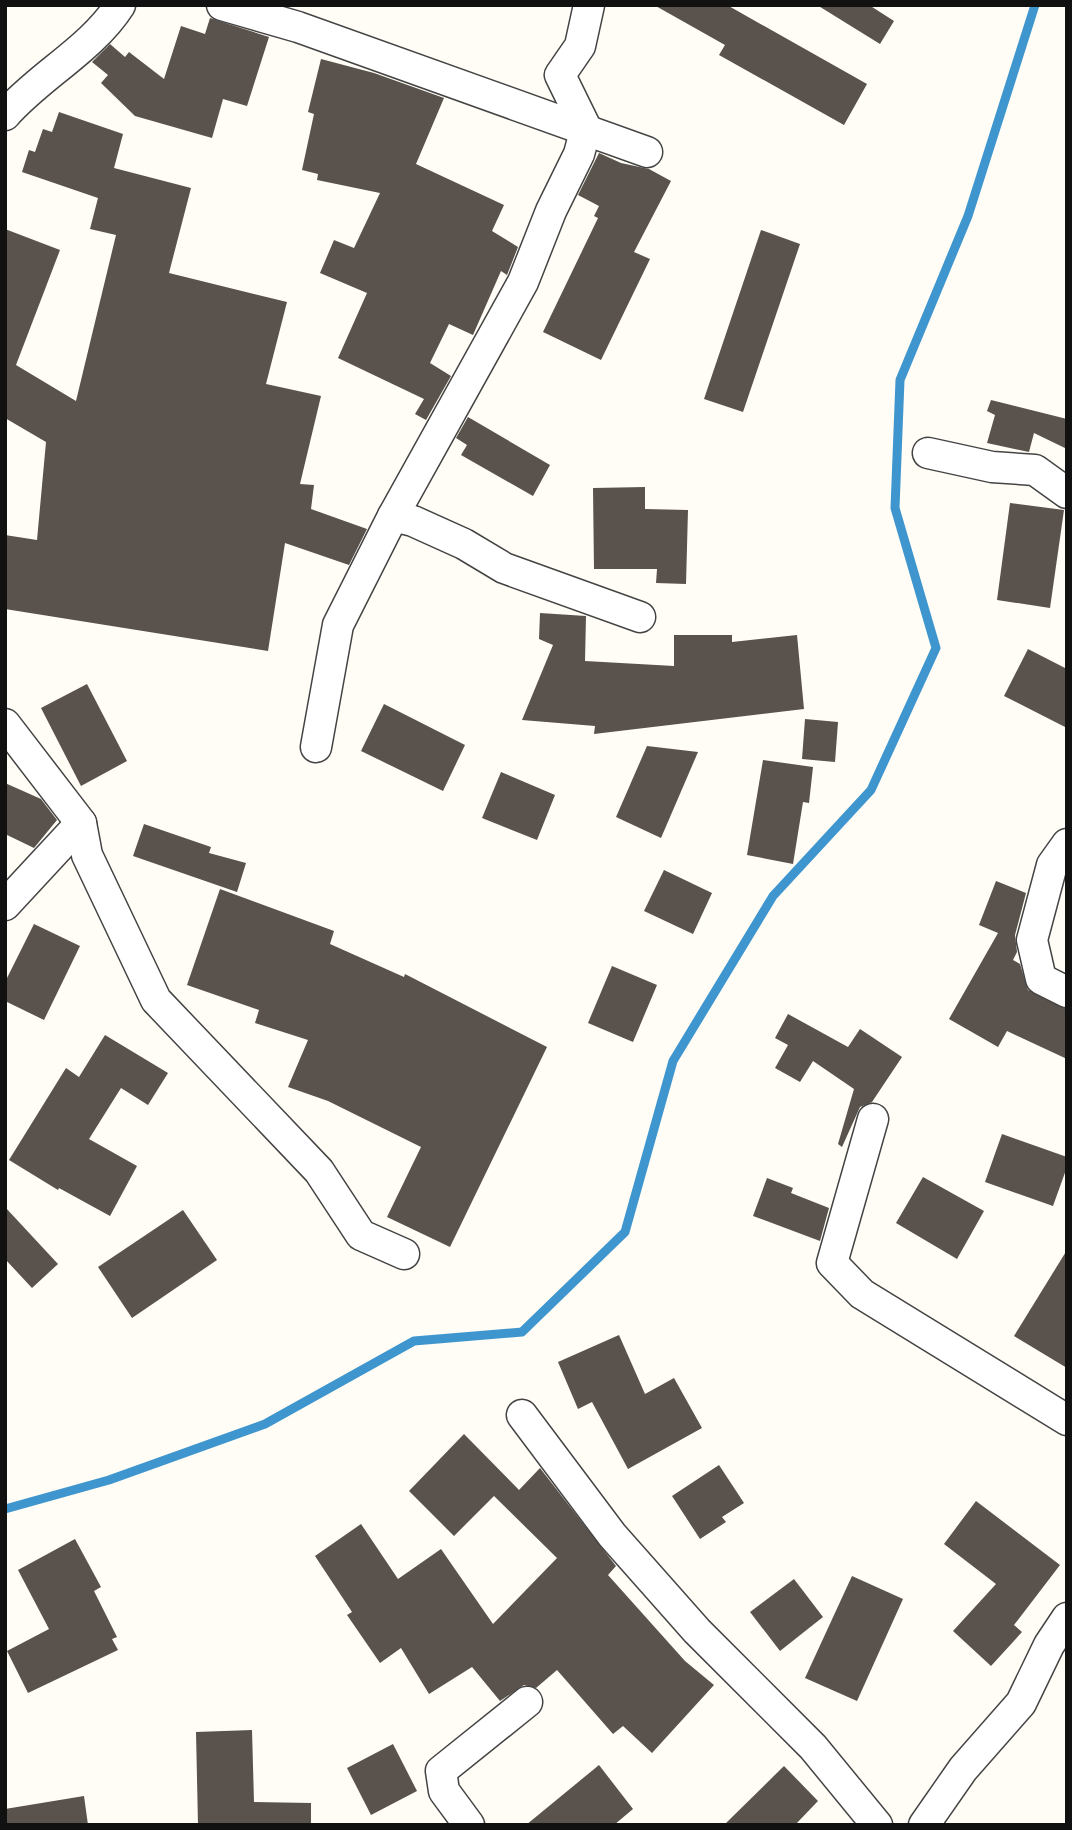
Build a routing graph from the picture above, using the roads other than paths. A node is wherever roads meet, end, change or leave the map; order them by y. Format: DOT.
graph roads {
  1 [pos="120,5"];
  2 [pos="222,5"];
  3 [pos="589,5"];
  4 [pos="5,115"];
  5 [pos="586,128"];
  6 [pos="647,152"];
  7 [pos="928,453"];
  8 [pos="1067,493"];
  9 [pos="393,516"];
  10 [pos="640,617"];
  11 [pos="5,724"];
  12 [pos="316,747"];
  13 [pos="81,823"];
  14 [pos="1067,844"];
  15 [pos="5,905"];
  16 [pos="1067,992"];
  17 [pos="873,1119"];
  18 [pos="404,1254"];
  19 [pos="522,1415"];
  20 [pos="1067,1420"];
  21 [pos="1067,1618"];
  22 [pos="527,1702"];
  23 [pos="469,1825"];
  24 [pos="877,1825"];
  25 [pos="924,1825"];
  1 -- 4 [label="street"];
  2 -- 5 [label="street"];
  3 -- 5 [label="street"];
  5 -- 6 [label="street"];
  5 -- 9 [label="street"];
  7 -- 8 [label="street"];
  9 -- 10 [label="street"];
  9 -- 12 [label="street"];
  11 -- 13 [label="street"];
  13 -- 15 [label="street"];
  13 -- 18 [label="street"];
  14 -- 16 [label="street"];
  17 -- 20 [label="street"];
  19 -- 24 [label="street"];
  21 -- 25 [label="street"];
  22 -- 23 [label="street"];
}
